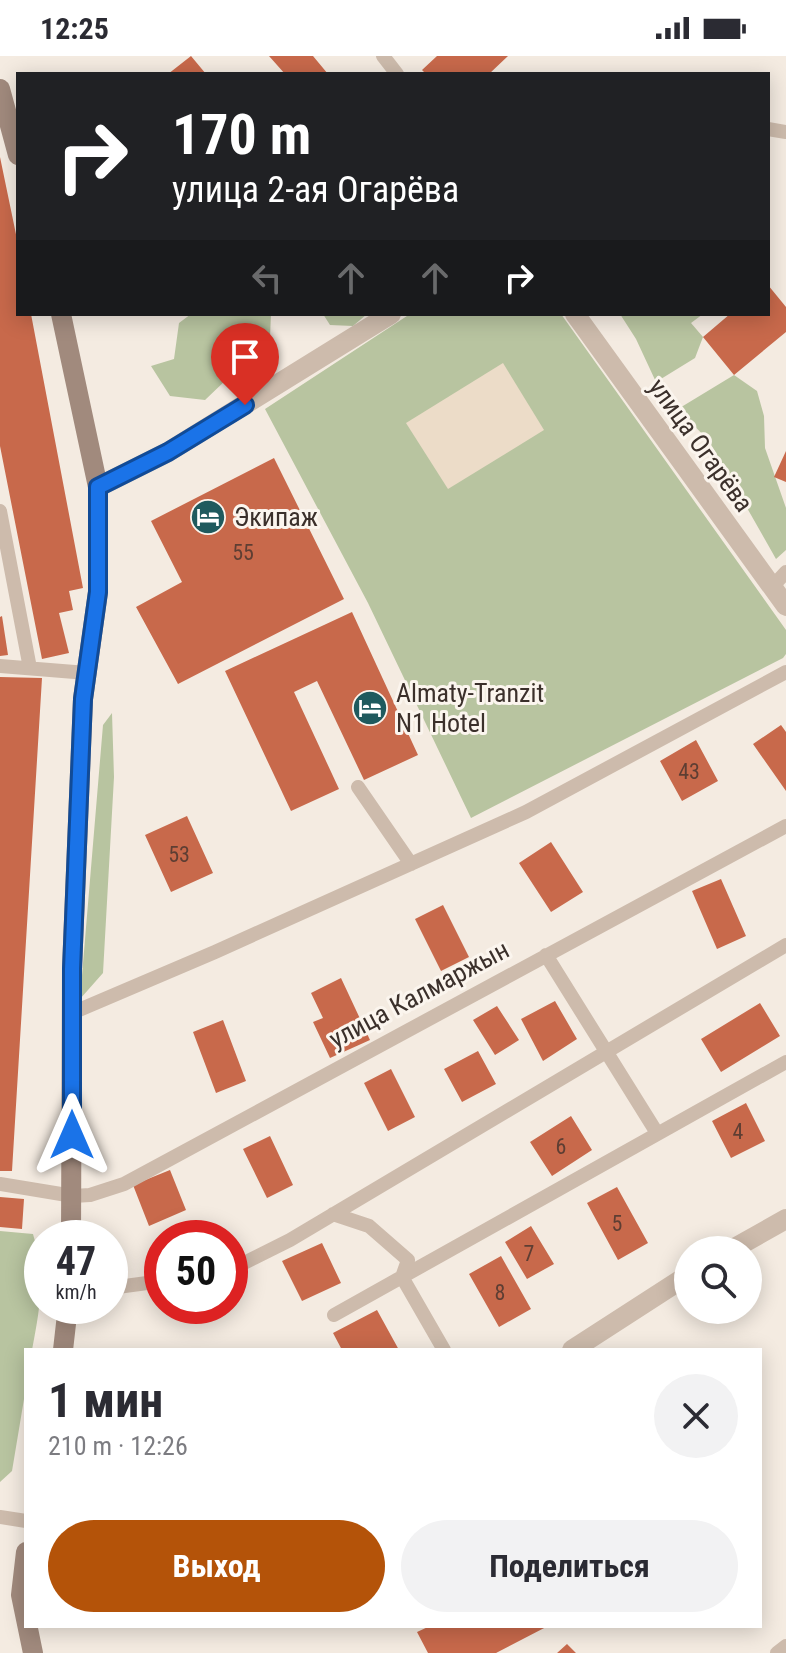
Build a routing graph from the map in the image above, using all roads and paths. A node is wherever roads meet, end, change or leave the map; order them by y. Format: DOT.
graph roads {
  1 [pos="383,56"];
  2 [pos="395,72"];
  3 [pos="0,89"];
  4 [pos="5,127"];
  5 [pos="16,151"];
  6 [pos="61,316"];
  7 [pos="388,316"];
  8 [pos="577,316"];
  9 [pos="98,487"];
  10 [pos="0,511"];
  11 [pos="779,580"];
  12 [pos="786,606"];
  13 [pos="0,666"];
  14 [pos="30,668"];
  15 [pos="786,672"];
  16 [pos="87,673"];
  17 [pos="358,787"];
  18 [pos="786,826"];
  19 [pos="411,864"];
  20 [pos="786,945"];
  21 [pos="546,955"];
  22 [pos="72,1013"];
  23 [pos="604,1051"];
  24 [pos="786,1062"];
  25 [pos="657,1133"];
  26 [pos="0,1184"];
  27 [pos="73,1196"];
  28 [pos="333,1214"];
  29 [pos="786,1219"];
  30 [pos="72,1220"];
  31 [pos="756,1236"];
  32 [pos="248,1261"];
  33 [pos="402,1277"];
  34 [pos="674,1284"];
  35 [pos="334,1315"];
  36 [pos="66,1324"];
  37 [pos="63,1348"];
  38 [pos="443,1348"];
  39 [pos="575,1348"];
  40 [pos="0,1517"];
  41 [pos="24,1521"];
  42 [pos="24,1569"];
  43 [pos="24,1614"];
  44 [pos="26,1628"];
  45 [pos="786,1646"];
  46 [pos="30,1651"];
  47 [pos="777,1653"];
  1 -- 2 [label="lane"];
  3 -- 4 [label="main road"];
  4 -- 5 [label="main road"];
  6 -- 9 [label="main road"];
  7 -- 9 [label="street"];
  8 -- 11 [label="street, улица Огарёва"];
  9 -- 16 [label="main road"];
  10 -- 14 [label="lane"];
  11 -- 12 [label="street, улица Огарёва"];
  13 -- 14 [label="lane"];
  14 -- 16 [label="lane"];
  15 -- 19 [label="lane"];
  16 -- 22 [label="main road"];
  17 -- 19 [label="lane"];
  18 -- 21 [label="lane, улица Калмаржын"];
  19 -- 22 [label="lane"];
  20 -- 23 [label="lane"];
  21 -- 23 [label="lane"];
  21 -- 27 [label="lane, улица Калмаржын"];
  22 -- 27 [label="main road"];
  23 -- 25 [label="lane"];
  23 -- 28 [label="lane"];
  24 -- 25 [label="lane"];
  25 -- 33 [label="lane"];
  26 -- 27 [label="lane"];
  27 -- 30 [label="main road"];
  28 -- 32 [label="lane"];
  28 -- 33 [label="lane"];
  29 -- 31 [label="street"];
  33 -- 35 [label="lane"];
  33 -- 38 [label="lane"];
  34 -- 39 [label="street"];
  36 -- 37 [label="main road"];
  40 -- 41 [label="lane"];
  42 -- 43 [label="main road"];
  44 -- 46 [label="main road"];
  45 -- 47 [label="lane"];
}
